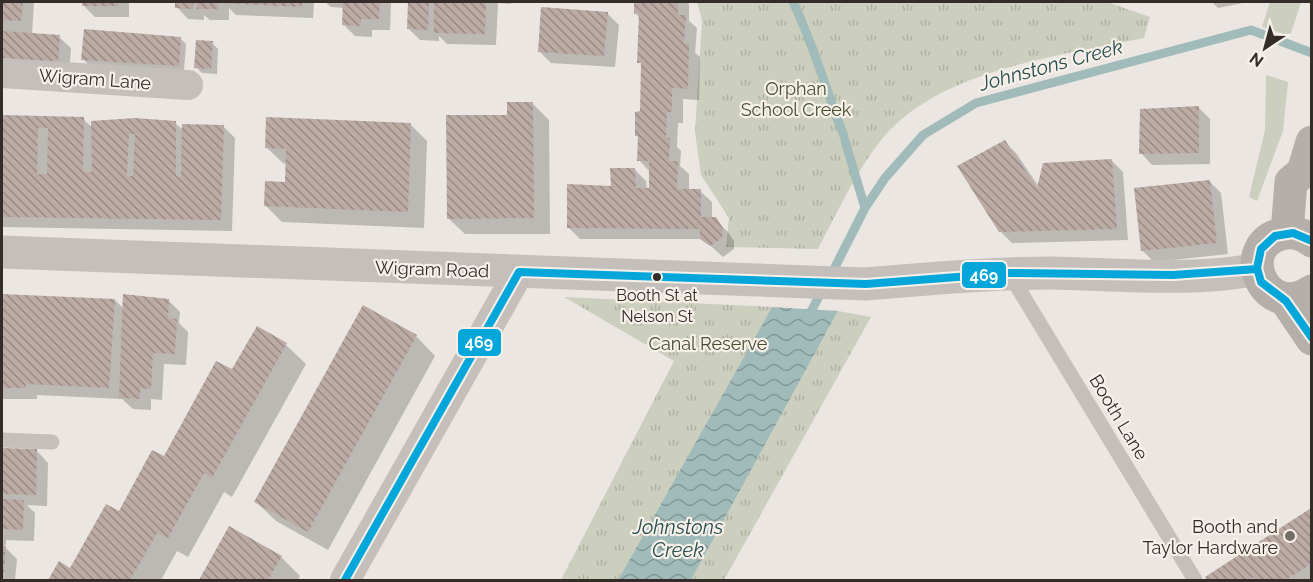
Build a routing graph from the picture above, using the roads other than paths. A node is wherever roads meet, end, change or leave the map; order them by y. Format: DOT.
graph roads {
  1 [pos="2,73"];
  2 [pos="188,85"];
  3 [pos="1307,157"];
  4 [pos="1302,237"];
  5 [pos="2,252"];
  6 [pos="1257,269"];
  7 [pos="519,272"];
  8 [pos="1009,273"];
  9 [pos="1298,295"];
  10 [pos="1311,339"];
  11 [pos="2,441"];
  12 [pos="52,442"];
  13 [pos="345,580"];
  14 [pos="1195,580"];
  1 -- 2 [label="street, Wigram Lane"];
  3 -- 4 [label="main road"];
  4 -- 6 [label="main road"];
  5 -- 7 [label="street, Wigram Road"];
  6 -- 8 [label="street, Wigram Road"];
  6 -- 9 [label="main road"];
  7 -- 8 [label="street, Wigram Road"];
  7 -- 13 [label="street"];
  8 -- 14 [label="lane, Booth Lane"];
  9 -- 10 [label="main road"];
  11 -- 12 [label="lane"];
}
